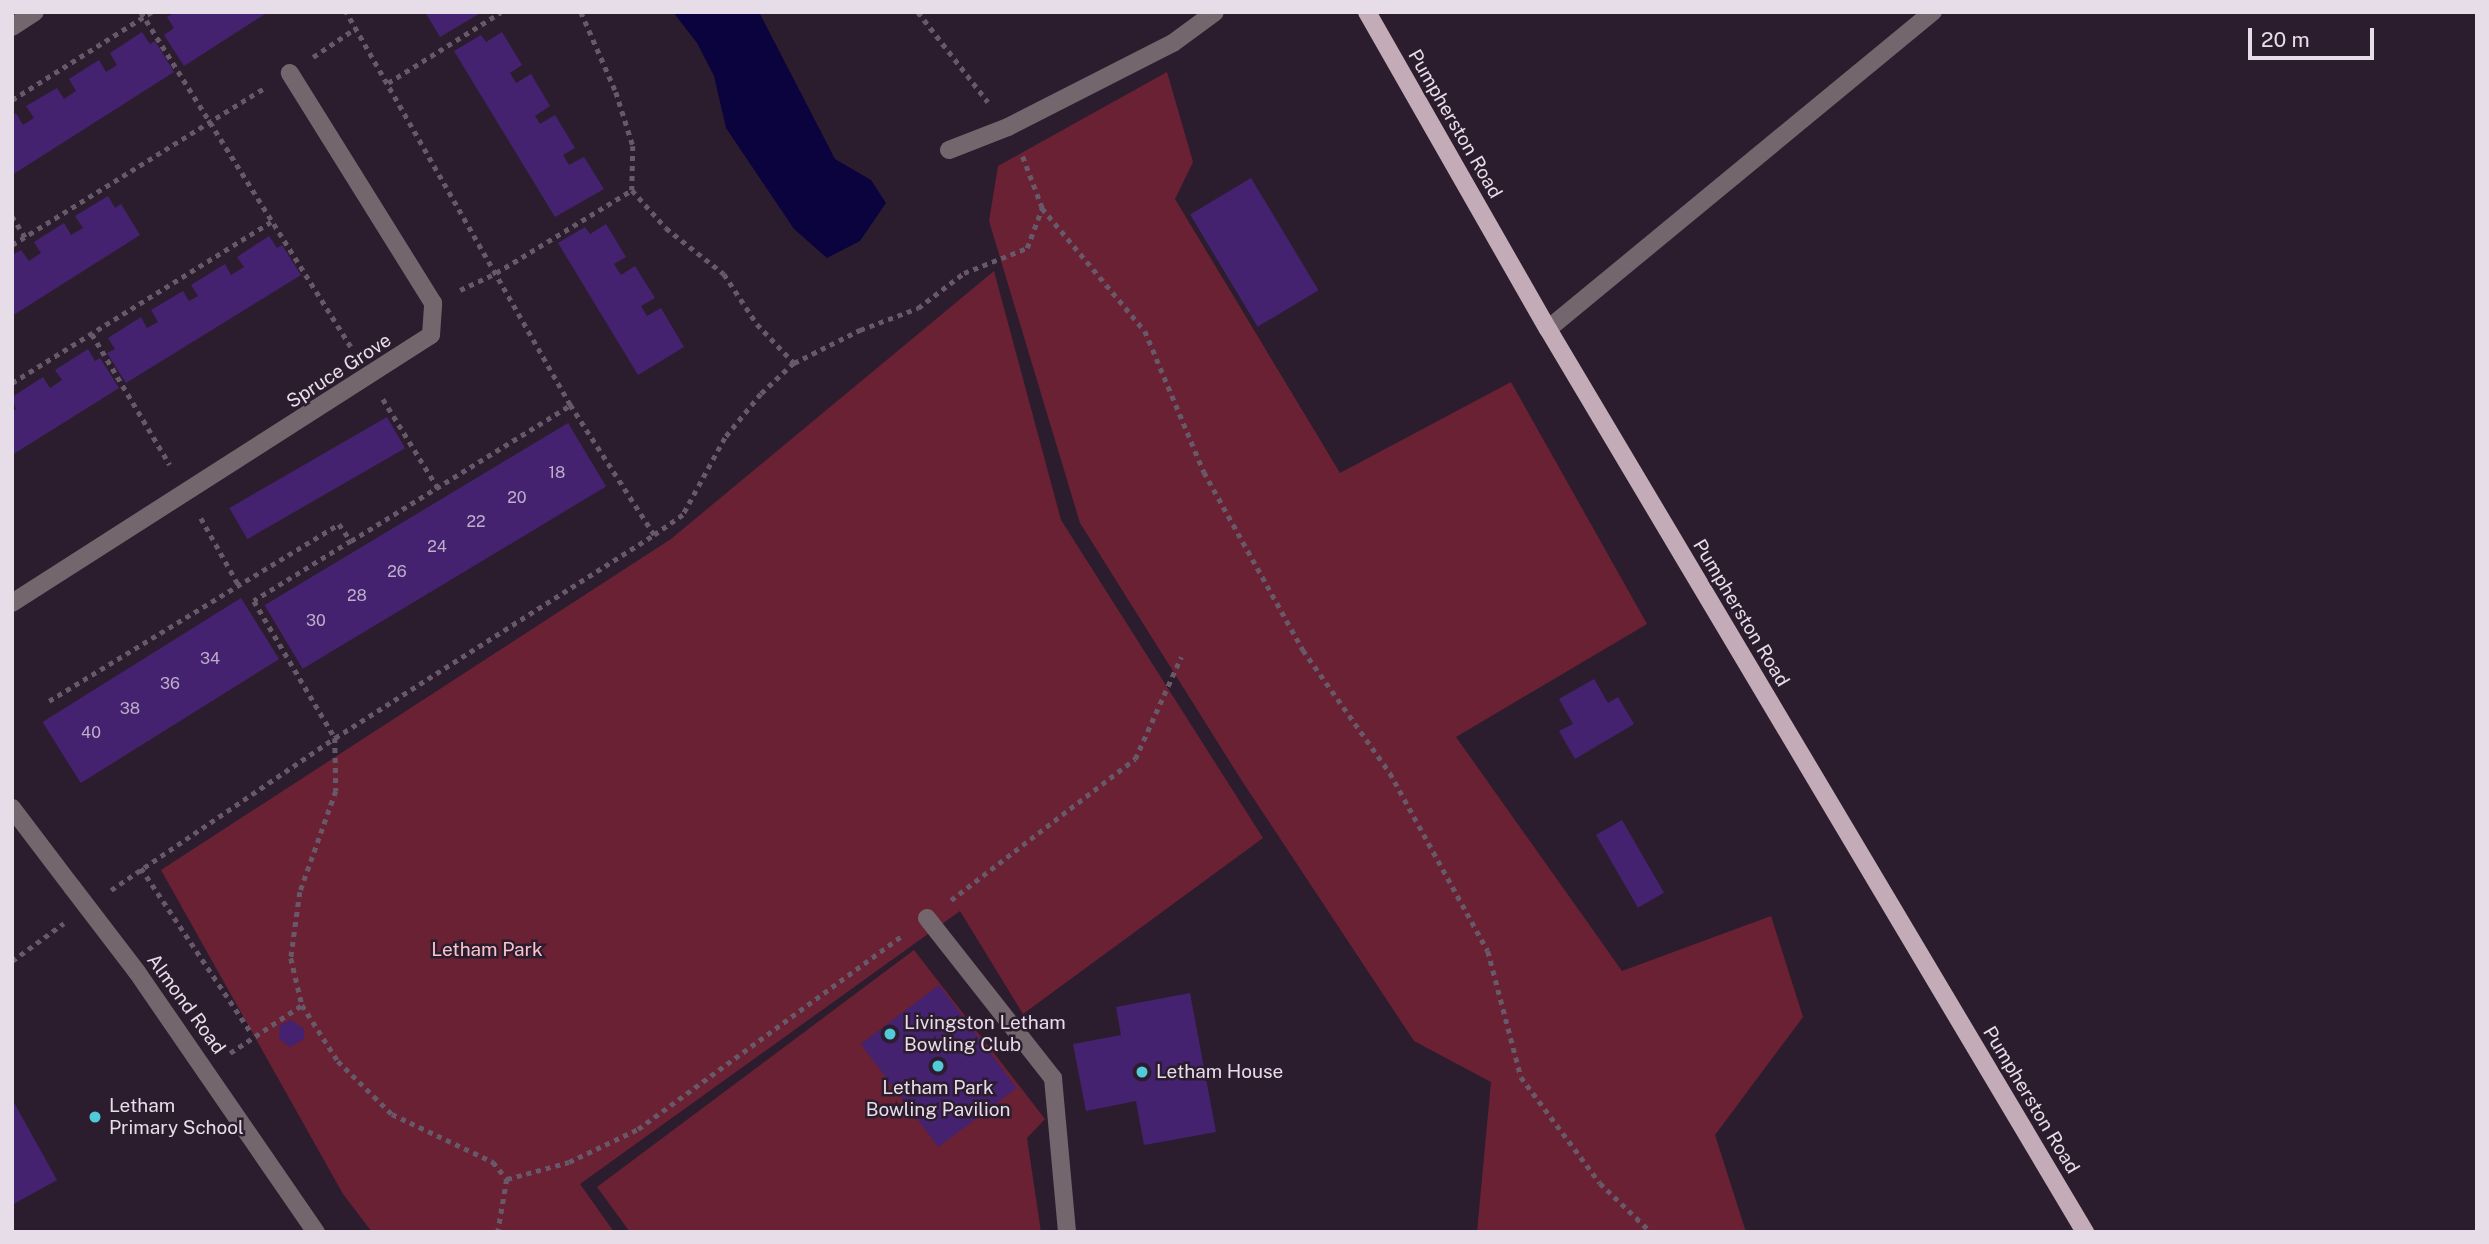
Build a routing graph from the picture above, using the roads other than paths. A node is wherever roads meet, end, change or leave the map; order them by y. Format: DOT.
graph roads {
  1 [pos="35,12"];
  2 [pos="1215,12"];
  3 [pos="1367,12"];
  4 [pos="1933,12"];
  5 [pos="12,27"];
  6 [pos="290,73"];
  7 [pos="948,150"];
  8 [pos="1548,329"];
  9 [pos="12,603"];
  10 [pos="12,808"];
  11 [pos="927,918"];
  12 [pos="316,1232"];
  13 [pos="1067,1232"];
  14 [pos="2085,1232"];
  1 -- 5 [label="street"];
  2 -- 7 [label="street"];
  3 -- 8 [label="main road, Pumpherston Road"];
  4 -- 8 [label="street"];
  6 -- 9 [label="street, Spruce Grove"];
  8 -- 14 [label="main road, Pumpherston Road"];
  10 -- 12 [label="street, Almond Road, bridge"];
  11 -- 13 [label="street"];
}
